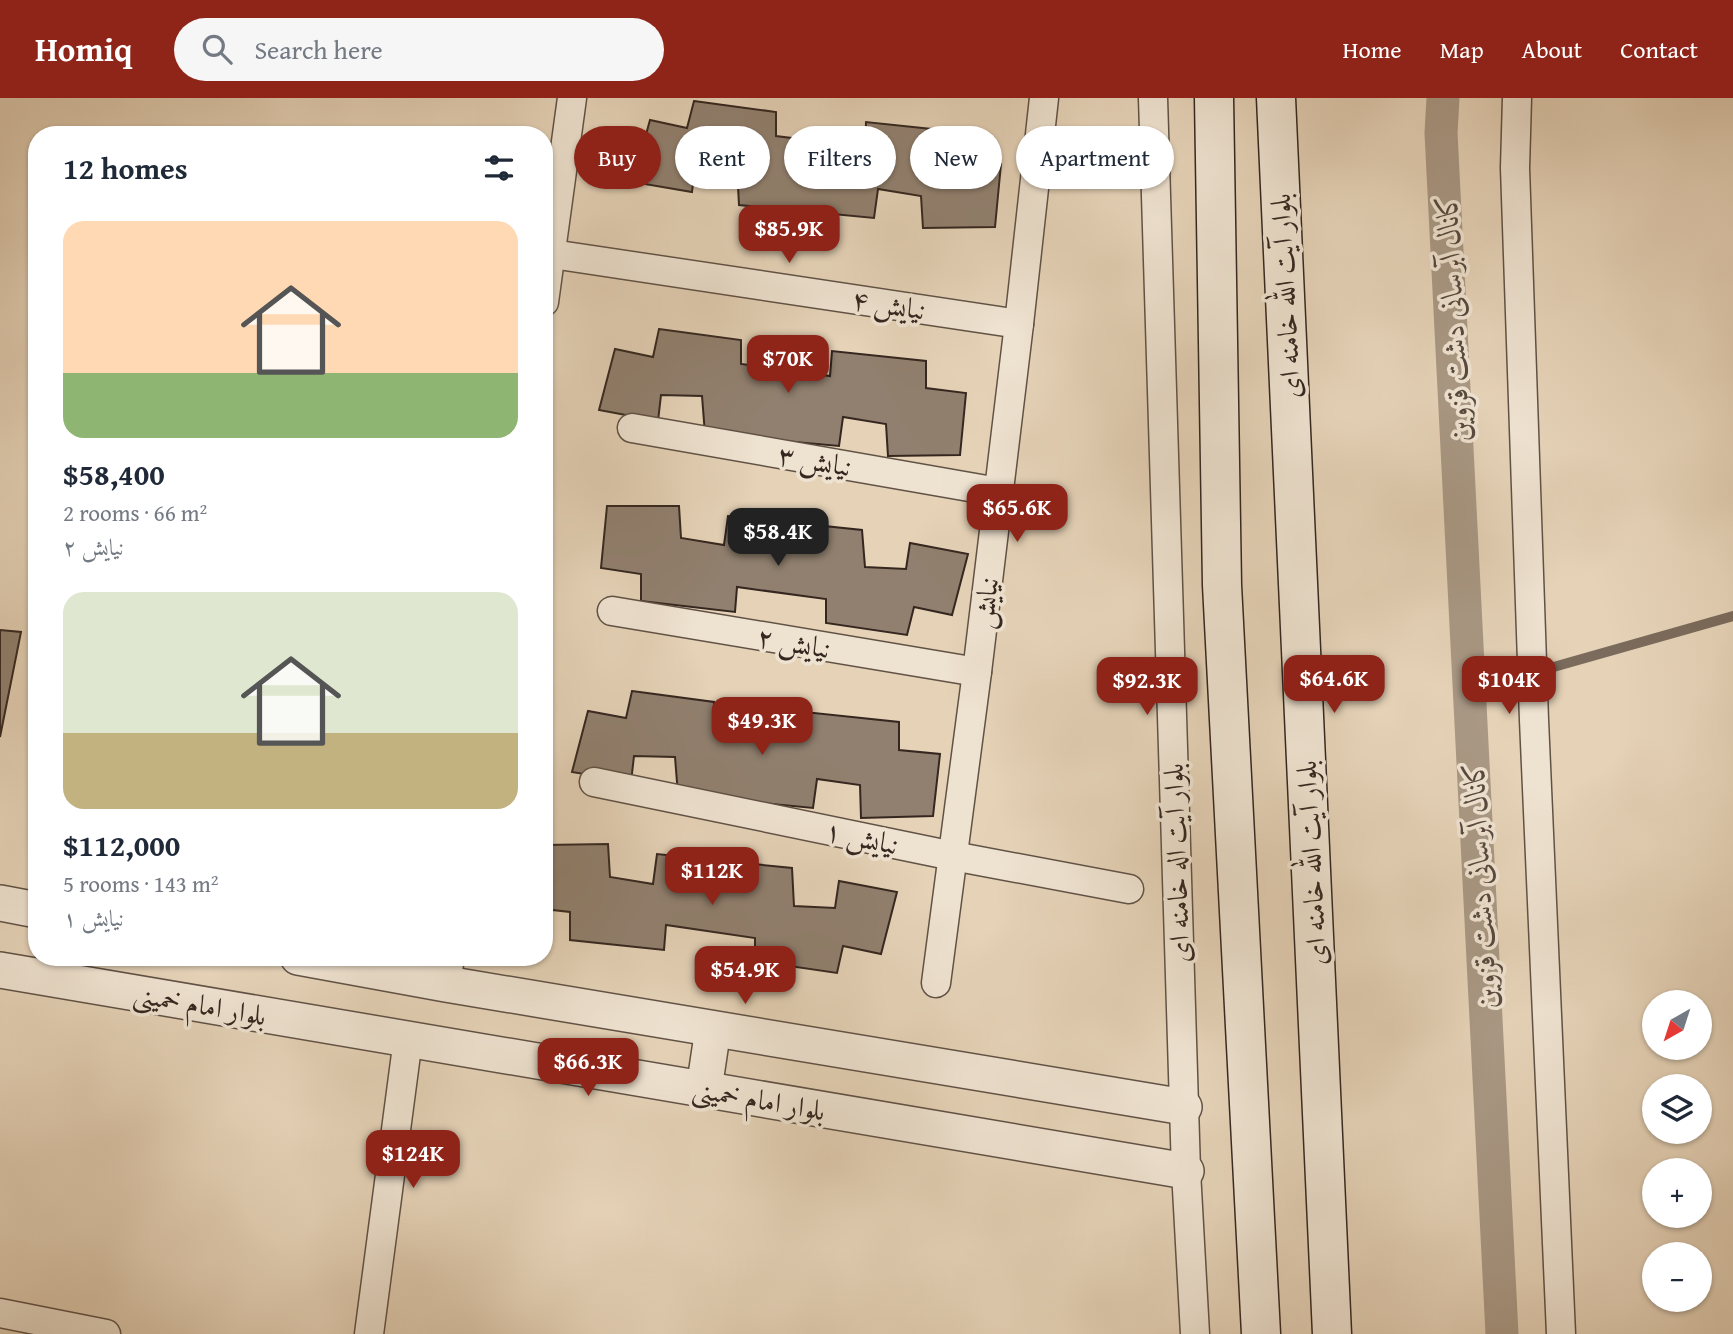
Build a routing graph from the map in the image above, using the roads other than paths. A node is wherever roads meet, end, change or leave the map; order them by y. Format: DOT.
graph roads {
  1 [pos="572,98"];
  2 [pos="1153,98"];
  3 [pos="1214,98"];
  4 [pos="1276,98"];
  5 [pos="1517,98"];
  6 [pos="1036,99"];
  7 [pos="553,239"];
  8 [pos="553,254"];
  9 [pos="1019,324"];
  10 [pos="632,428"];
  11 [pos="998,492"];
  12 [pos="612,611"];
  13 [pos="977,672"];
  14 [pos="594,782"];
  15 [pos="953,856"];
  16 [pos="1129,889"];
  17 [pos="0,903"];
  18 [pos="28,908"];
  19 [pos="394,966"];
  20 [pos="0,970"];
  21 [pos="448,971"];
  22 [pos="936,983"];
  23 [pos="713,1028"];
  24 [pos="408,1039"];
  25 [pos="704,1089"];
  26 [pos="1184,1107"];
  27 [pos="1186,1171"];
  28 [pos="0,1313"];
  29 [pos="106,1334"];
  30 [pos="369,1334"];
  31 [pos="1195,1334"];
  32 [pos="1261,1334"];
  33 [pos="1332,1334"];
  34 [pos="1561,1334"];
  1 -- 7 [label="street"];
  2 -- 26 [label="street, بلوار آیت اله خامنه ای"];
  3 -- 32 [label="main road"];
  4 -- 33 [label="main road, بلوار آیت الله خامنه ای"];
  5 -- 34 [label="street"];
  6 -- 9 [label="street, نیایش"];
  8 -- 9 [label="street, نیایش ۴"];
  9 -- 11 [label="street, نیایش"];
  10 -- 11 [label="street, نیایش ۳"];
  11 -- 13 [label="street, نیایش"];
  12 -- 13 [label="street, نیایش ۲"];
  13 -- 15 [label="street, نیایش"];
  14 -- 15 [label="street, نیایش ۱"];
  15 -- 16 [label="street, نیایش ۱"];
  15 -- 22 [label="street, نیایش"];
  17 -- 18 [label="street"];
  19 -- 21 [label="street"];
  20 -- 24 [label="street, بلوار امام خمینی"];
  21 -- 23 [label="street"];
  23 -- 25 [label="street"];
  23 -- 26 [label="street"];
  24 -- 25 [label="street, بلوار امام خمینی"];
  24 -- 30 [label="street"];
  25 -- 27 [label="street, بلوار امام خمینی"];
  26 -- 27 [label="street, بلوار آیت اله خامنه ای"];
  27 -- 31 [label="street, بلوار آیت اله خامنه ای"];
  28 -- 29 [label="street"];
}
